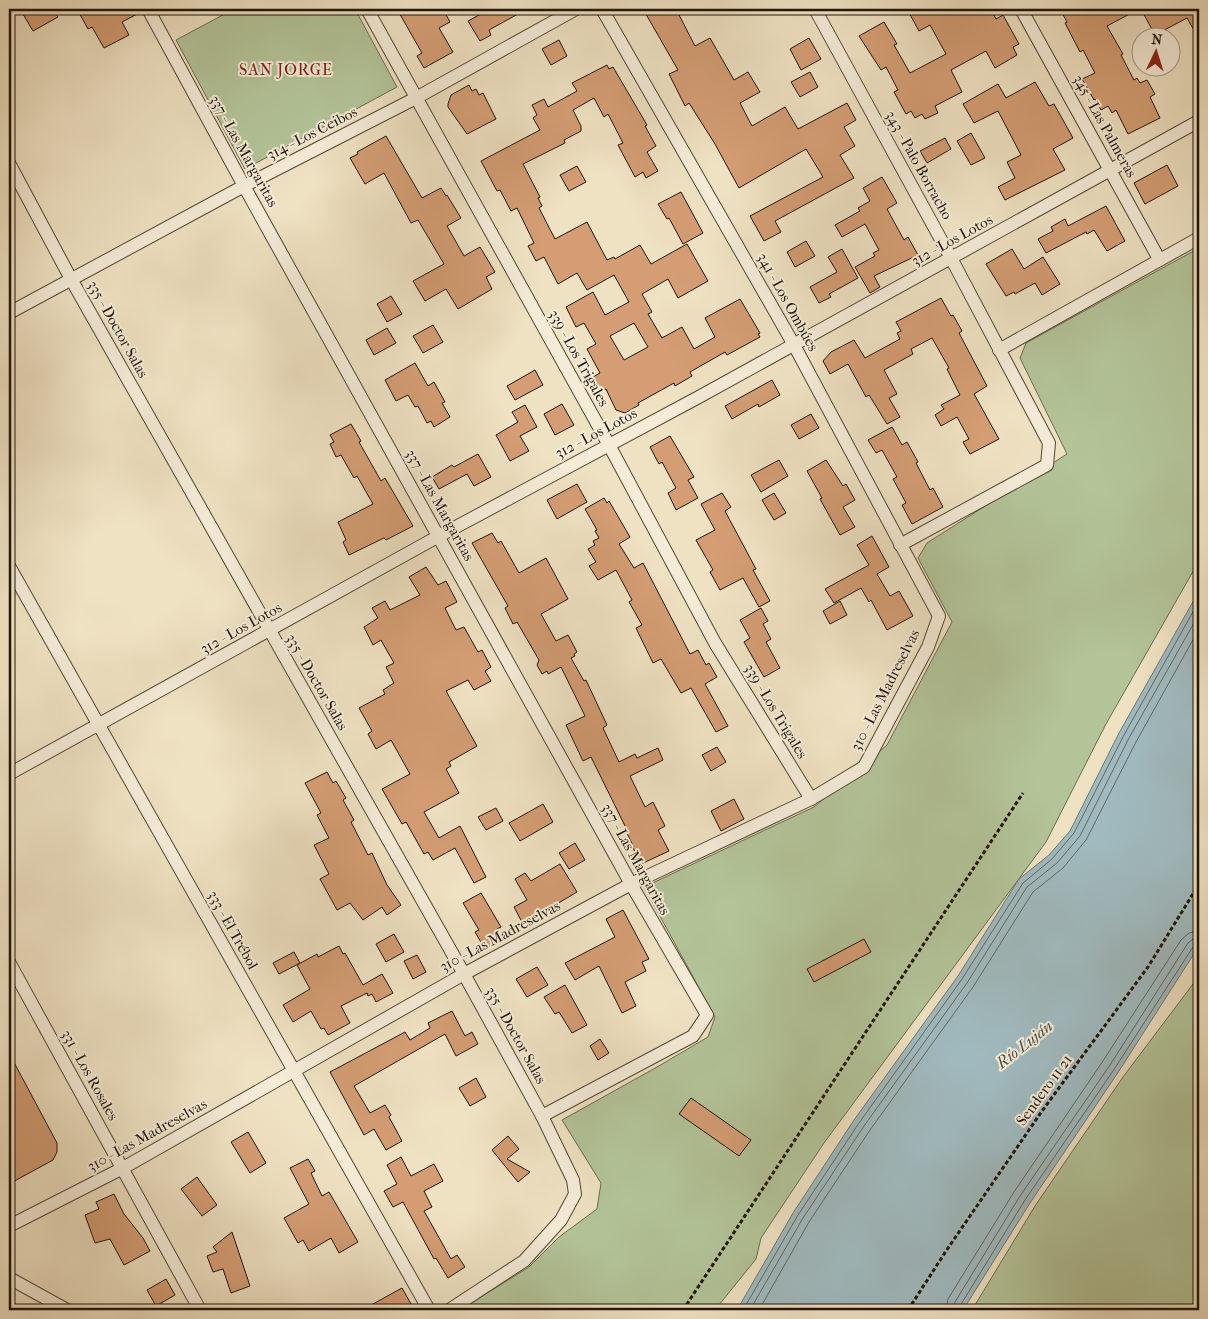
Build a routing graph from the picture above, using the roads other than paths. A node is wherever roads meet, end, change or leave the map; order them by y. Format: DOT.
graph roads {
  1 [pos="148,9"];
  2 [pos="367,9"];
  3 [pos="576,9"];
  4 [pos="602,9"];
  5 [pos="815,9"];
  6 [pos="1021,9"];
  7 [pos="416,98"];
  8 [pos="1199,121"];
  9 [pos="9,163"];
  10 [pos="1111,171"];
  11 [pos="244,186"];
  12 [pos="1199,238"];
  13 [pos="952,258"];
  14 [pos="1159,259"];
  15 [pos="71,279"];
  16 [pos="9,313"];
  17 [pos="794,345"];
  18 [pos="999,350"];
  19 [pos="609,445"];
  20 [pos="439,536"];
  21 [pos="900,545"];
  22 [pos="9,566"];
  23 [pos="939,616"];
  24 [pos="269,630"];
  25 [pos="99,725"];
  26 [pos="9,774"];
  27 [pos="811,799"];
  28 [pos="631,884"];
  29 [pos="9,962"];
  30 [pos="464,974"];
  31 [pos="292,1071"];
  32 [pos="542,1116"];
  33 [pos="123,1168"];
  34 [pos="9,1226"];
  35 [pos="9,1278"];
  36 [pos="67,1310"];
  37 [pos="200,1310"];
  38 [pos="429,1310"];
  39 [pos="448,1310"];
  1 -- 11 [label="street, 337 - Las Margaritas"];
  2 -- 7 [label="street, 339 - Los Trigales"];
  3 -- 7 [label="street, 314 - Los Ceibos"];
  4 -- 17 [label="street, 341 - Los Ombúes"];
  5 -- 13 [label="street, 343 - Palo Borracho"];
  6 -- 10 [label="street, 345 - Las Palmeras"];
  7 -- 11 [label="street, 314 - Los Ceibos"];
  7 -- 19 [label="street, 339 - Los Trigales"];
  8 -- 10 [label="street, 312 - Los Lotos"];
  9 -- 15 [label="street, 335 - Doctor Salas"];
  10 -- 13 [label="street, 312 - Los Lotos"];
  10 -- 14 [label="street, 345 - Las Palmeras"];
  11 -- 15 [label="street, 314 - Los Ceibos"];
  11 -- 20 [label="street, 337 - Las Margaritas"];
  12 -- 14 [label="street"];
  13 -- 17 [label="street, 312 - Los Lotos"];
  13 -- 18 [label="street, 343 - Palo Borracho"];
  14 -- 18 [label="street"];
  15 -- 16 [label="street, 314 - Los Ceibos"];
  15 -- 24 [label="street, 335 - Doctor Salas"];
  17 -- 19 [label="street, 312 - Los Lotos"];
  17 -- 21 [label="street, 341 - Los Ombúes"];
  18 -- 21 [label="street, 343 - Palo Borracho"];
  19 -- 20 [label="street, 312 - Los Lotos"];
  19 -- 27 [label="street, 339 - Los Trigales"];
  20 -- 24 [label="street, 312 - Los Lotos"];
  20 -- 28 [label="street, 337 - Las Margaritas"];
  21 -- 23 [label="street, 341 - Los Ombúes"];
  22 -- 25 [label="street, 333 - El Trébol"];
  23 -- 27 [label="street, 310 - Las Madreselvas"];
  24 -- 25 [label="street, 312 - Los Lotos"];
  24 -- 30 [label="street, 335 - Doctor Salas"];
  25 -- 26 [label="street, 312 - Los Lotos"];
  25 -- 31 [label="street, 333 - El Trébol"];
  27 -- 28 [label="street, 310 - Las Madreselvas"];
  28 -- 30 [label="street, 310 - Las Madreselvas"];
  28 -- 32 [label="street, 337 - Las Margaritas"];
  29 -- 33 [label="street, 331 - Los Rosales"];
  30 -- 31 [label="street, 310 - Las Madreselvas"];
  30 -- 32 [label="street, 335 - Doctor Salas"];
  31 -- 33 [label="street, 310 - Las Madreselvas"];
  31 -- 38 [label="street, 333 - El Trébol"];
  32 -- 39 [label="street, 335 - Doctor Salas"];
  33 -- 34 [label="street, 310 - Las Madreselvas"];
  33 -- 37 [label="street, 331 - Los Rosales"];
  35 -- 36 [label="street"];
}
